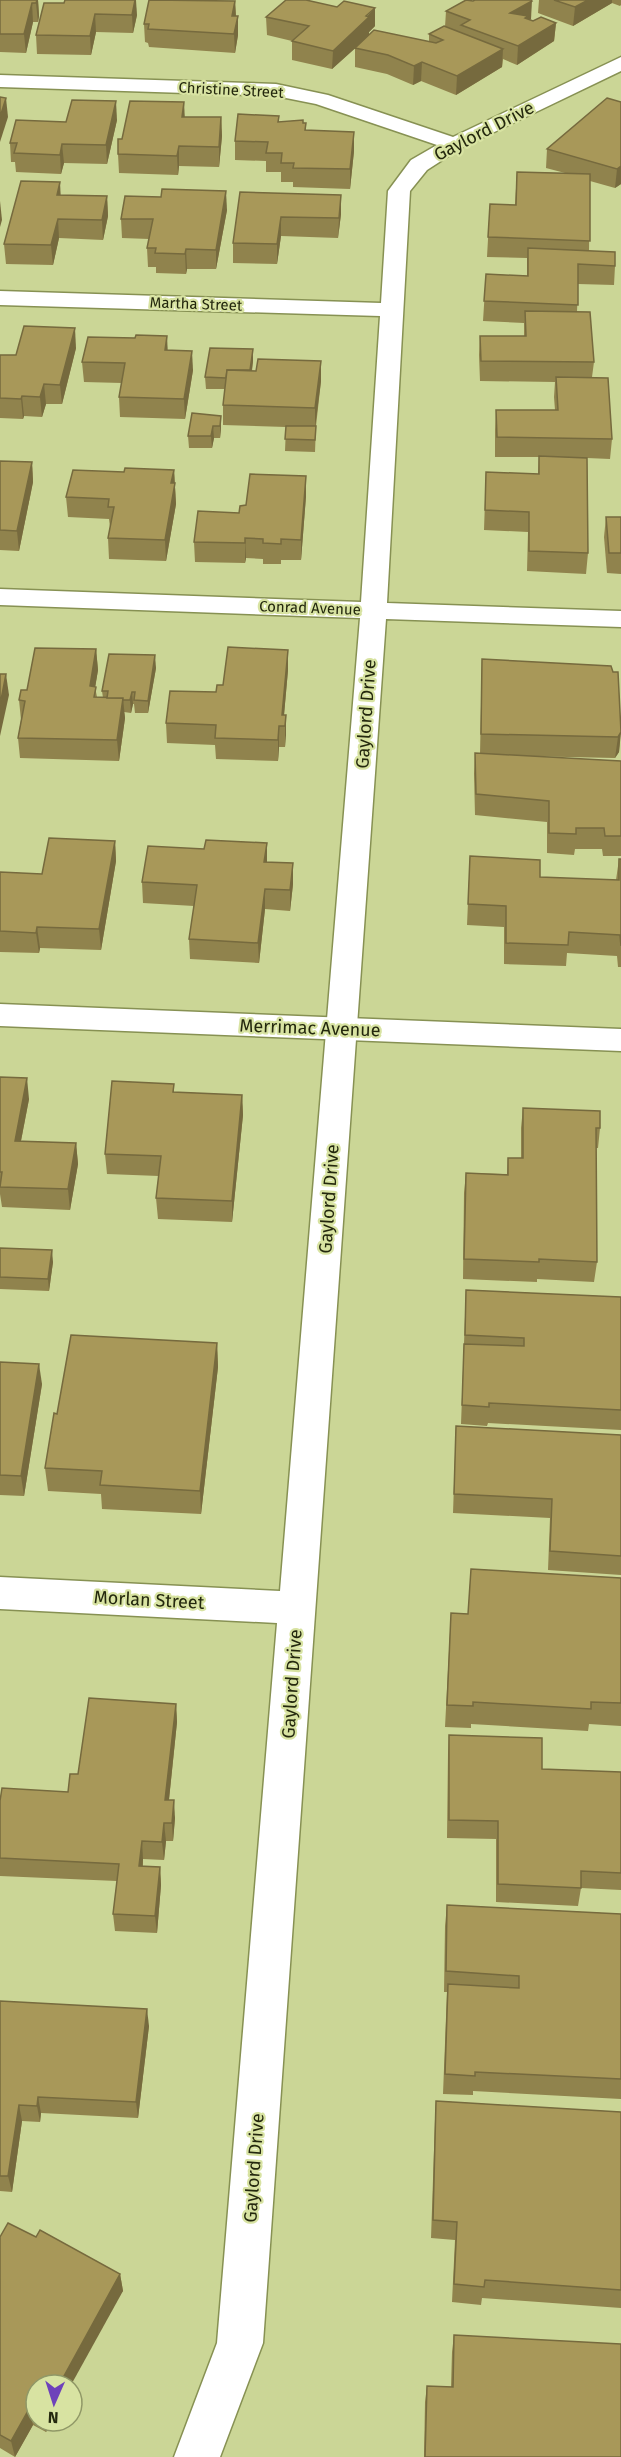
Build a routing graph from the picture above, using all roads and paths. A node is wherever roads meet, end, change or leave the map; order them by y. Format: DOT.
graph roads {
  1 [pos="621,63"];
  2 [pos="0,81"];
  3 [pos="454,144"];
  4 [pos="0,298"];
  5 [pos="392,310"];
  6 [pos="0,597"];
  7 [pos="374,610"];
  8 [pos="621,618"];
  9 [pos="0,1015"];
  10 [pos="342,1029"];
  11 [pos="621,1040"];
  12 [pos="0,1593"];
  13 [pos="298,1608"];
  14 [pos="197,2457"];
  1 -- 3 [label="street, Gaylord Drive"];
  2 -- 3 [label="street, Christine Street"];
  3 -- 5 [label="street, Gaylord Drive"];
  4 -- 5 [label="street, Martha Street"];
  5 -- 7 [label="street, Gaylord Drive"];
  6 -- 7 [label="street, Conrad Avenue"];
  7 -- 8 [label="street, Conrad Avenue"];
  7 -- 10 [label="street, Gaylord Drive"];
  9 -- 10 [label="street, Merrimac Avenue"];
  10 -- 11 [label="street, Merrimac Avenue"];
  10 -- 13 [label="street, Gaylord Drive"];
  12 -- 13 [label="street, Morlan Street"];
  13 -- 14 [label="street, Gaylord Drive"];
}
